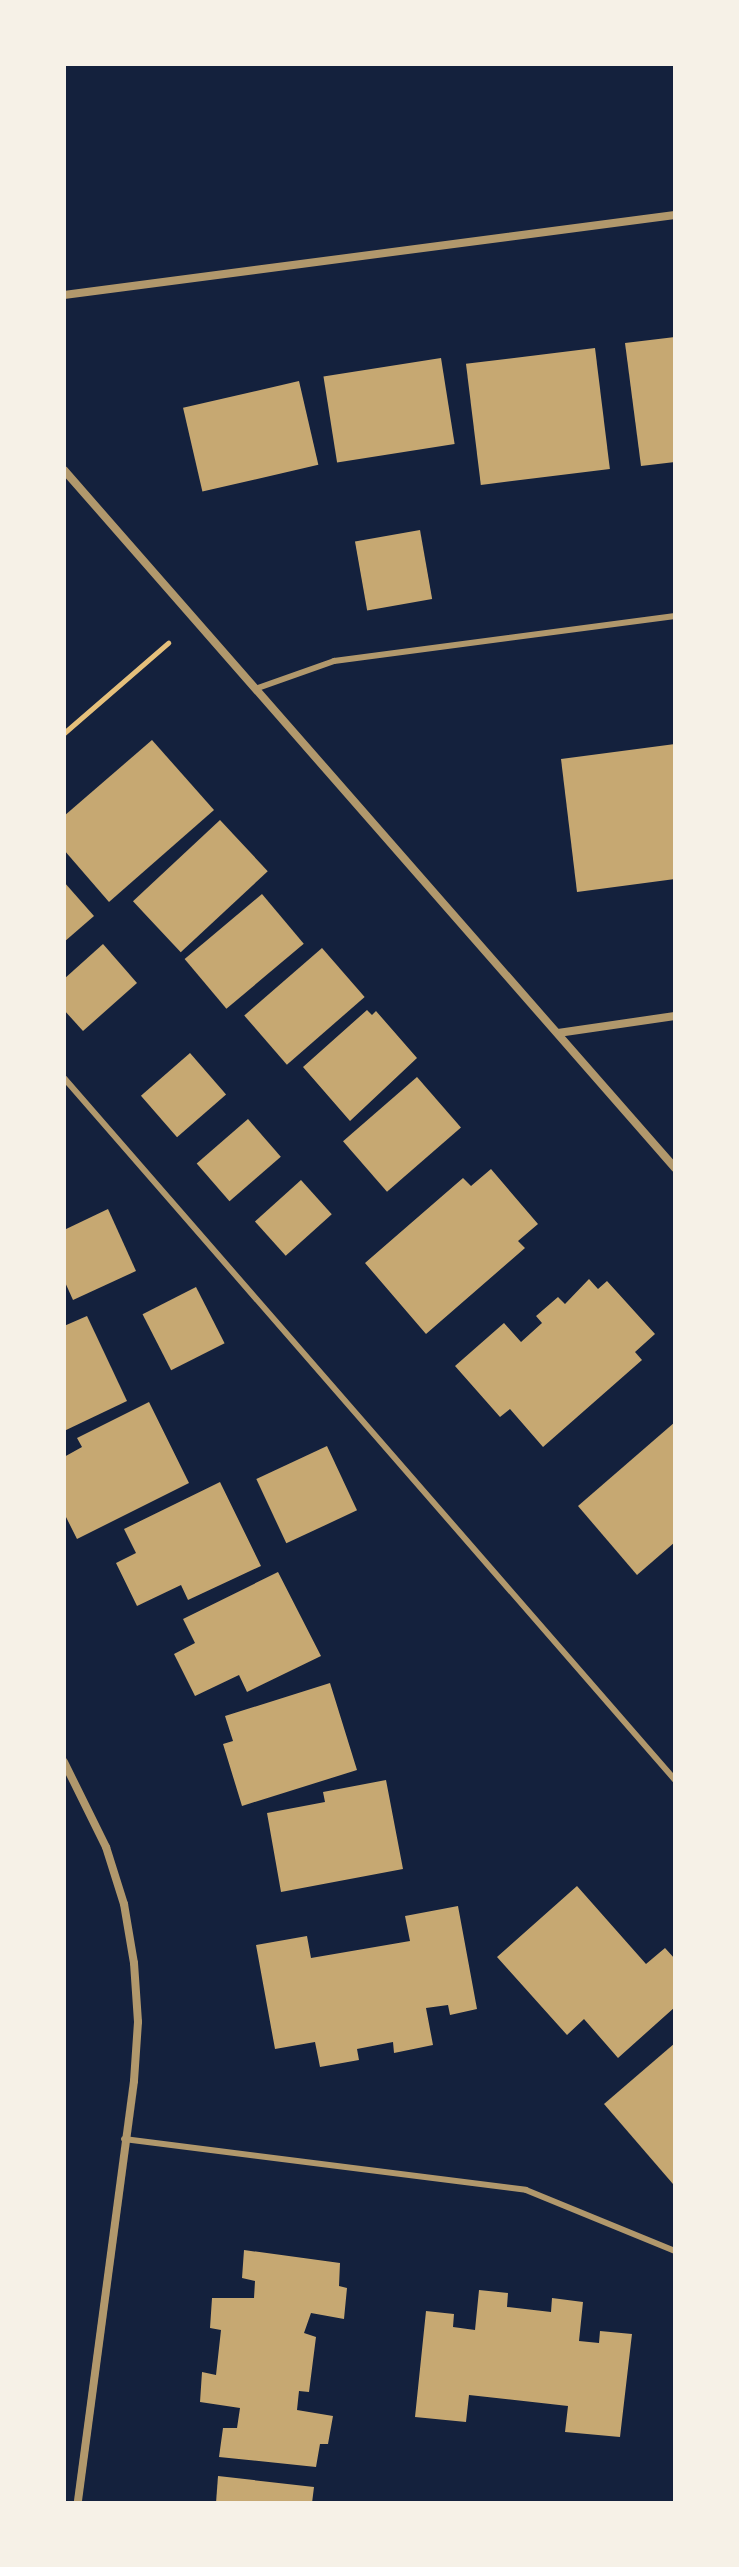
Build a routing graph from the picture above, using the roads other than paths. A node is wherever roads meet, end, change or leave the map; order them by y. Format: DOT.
graph roads {
  1 [pos="675,215"];
  2 [pos="64,295"];
  3 [pos="64,470"];
  4 [pos="675,616"];
  5 [pos="255,689"];
  6 [pos="675,1016"];
  7 [pos="558,1033"];
  8 [pos="64,1078"];
  9 [pos="675,1168"];
  10 [pos="64,1762"];
  11 [pos="675,1780"];
  12 [pos="124,2139"];
  13 [pos="675,2251"];
  14 [pos="78,2503"];
  1 -- 2 [label="street"];
  3 -- 5 [label="street"];
  4 -- 5 [label="lane"];
  5 -- 7 [label="street"];
  6 -- 7 [label="street"];
  7 -- 9 [label="street"];
  8 -- 11 [label="lane"];
  10 -- 12 [label="street"];
  12 -- 13 [label="lane"];
  12 -- 14 [label="street"];
}
